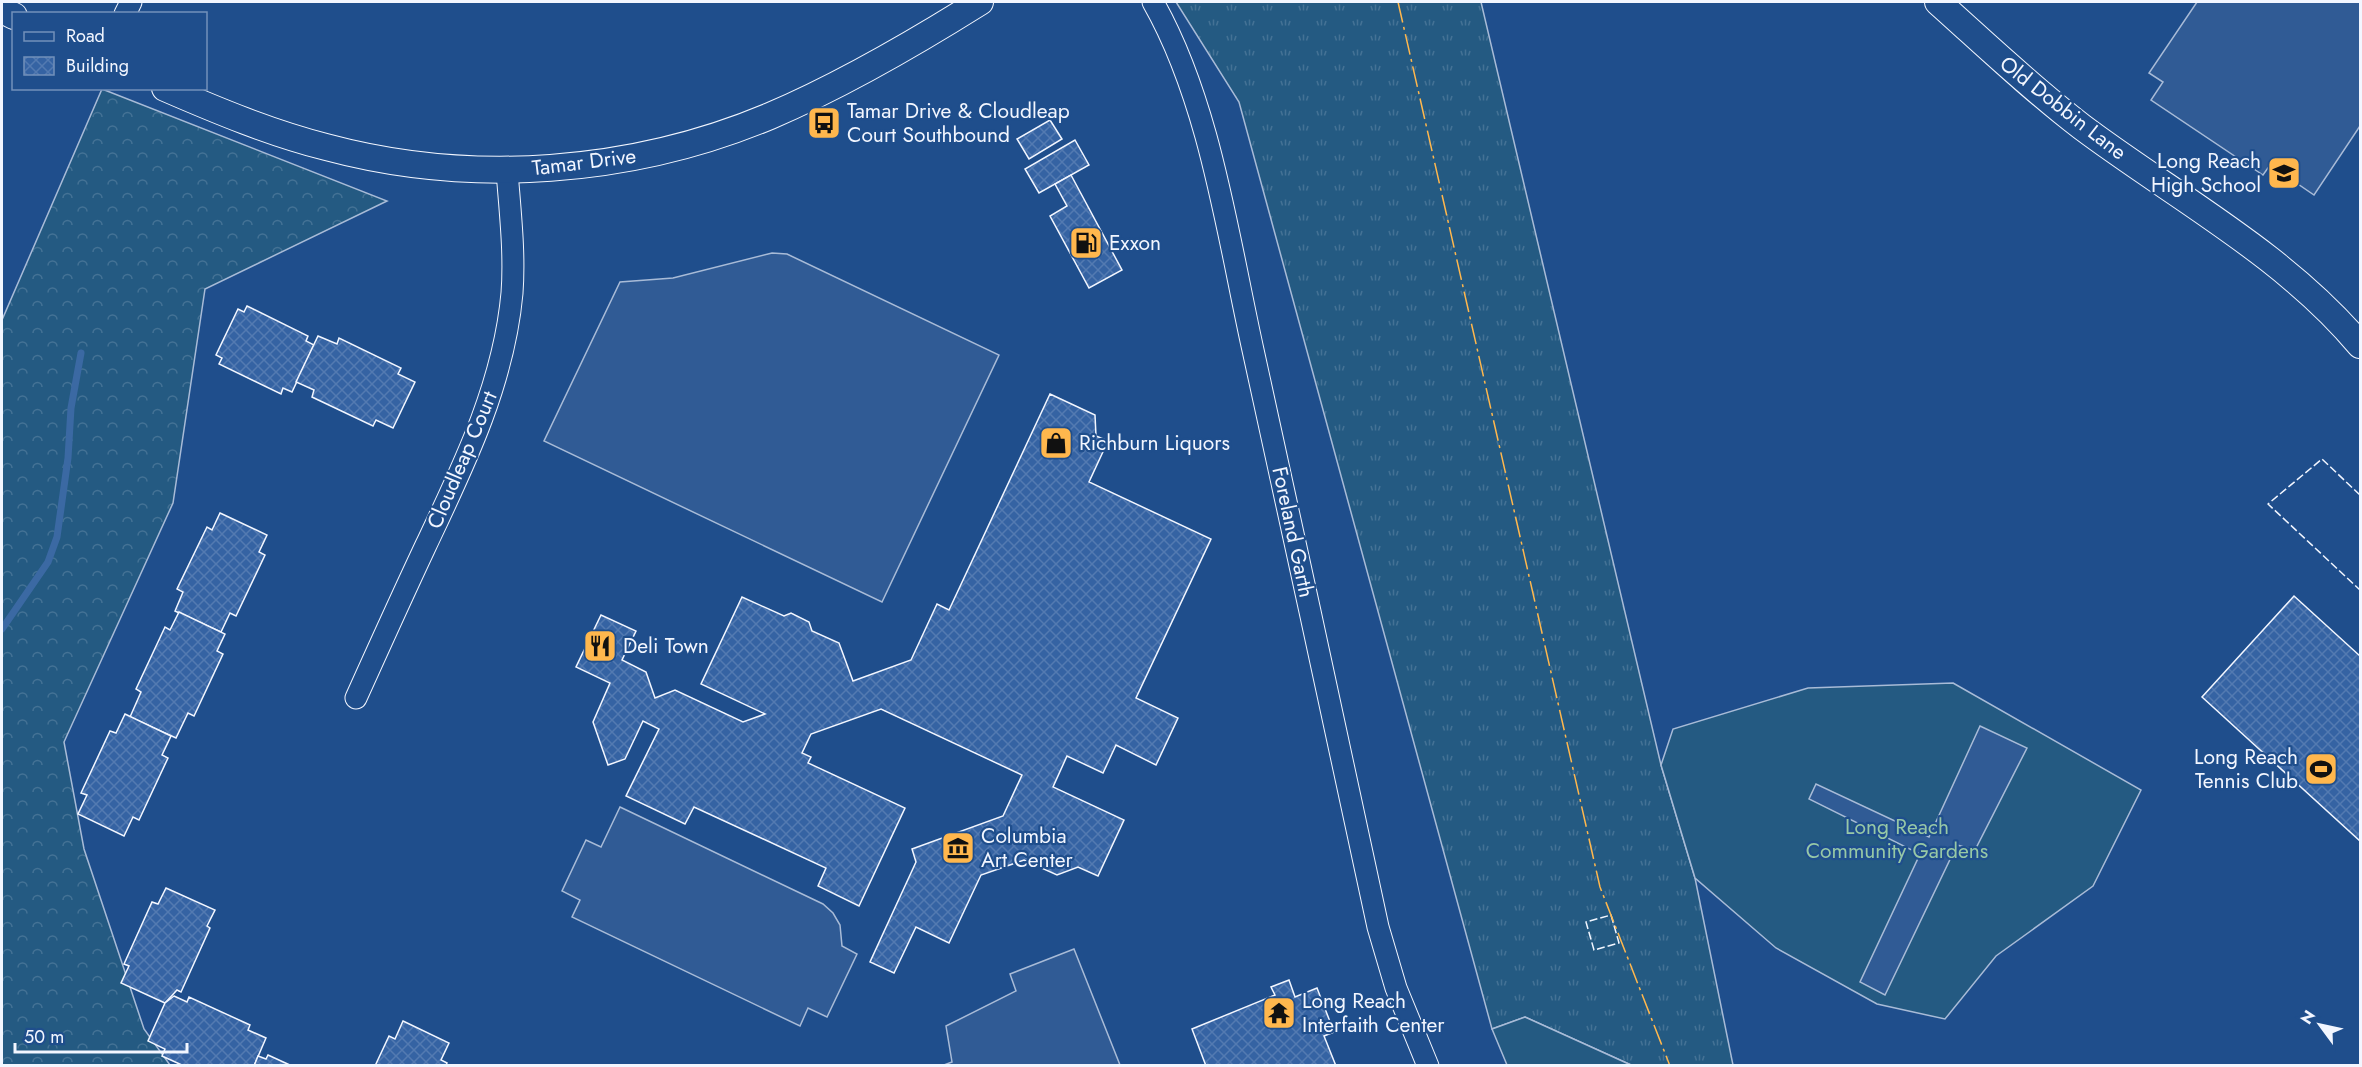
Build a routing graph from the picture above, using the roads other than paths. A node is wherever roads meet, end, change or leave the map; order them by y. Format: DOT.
graph roads {
  1 [pos="980,2"];
  2 [pos="1153,2"];
  3 [pos="1938,2"];
  4 [pos="170,90"];
  5 [pos="507,171"];
  6 [pos="2361,345"];
  7 [pos="356,698"];
  8 [pos="1428,1065"];
  1 -- 5 [label="street, Tamar Drive"];
  2 -- 8 [label="street, Foreland Garth"];
  3 -- 6 [label="street, Old Dobbin Lane"];
  4 -- 5 [label="street, Tamar Drive"];
  5 -- 7 [label="street, Cloudleap Court"];
}
